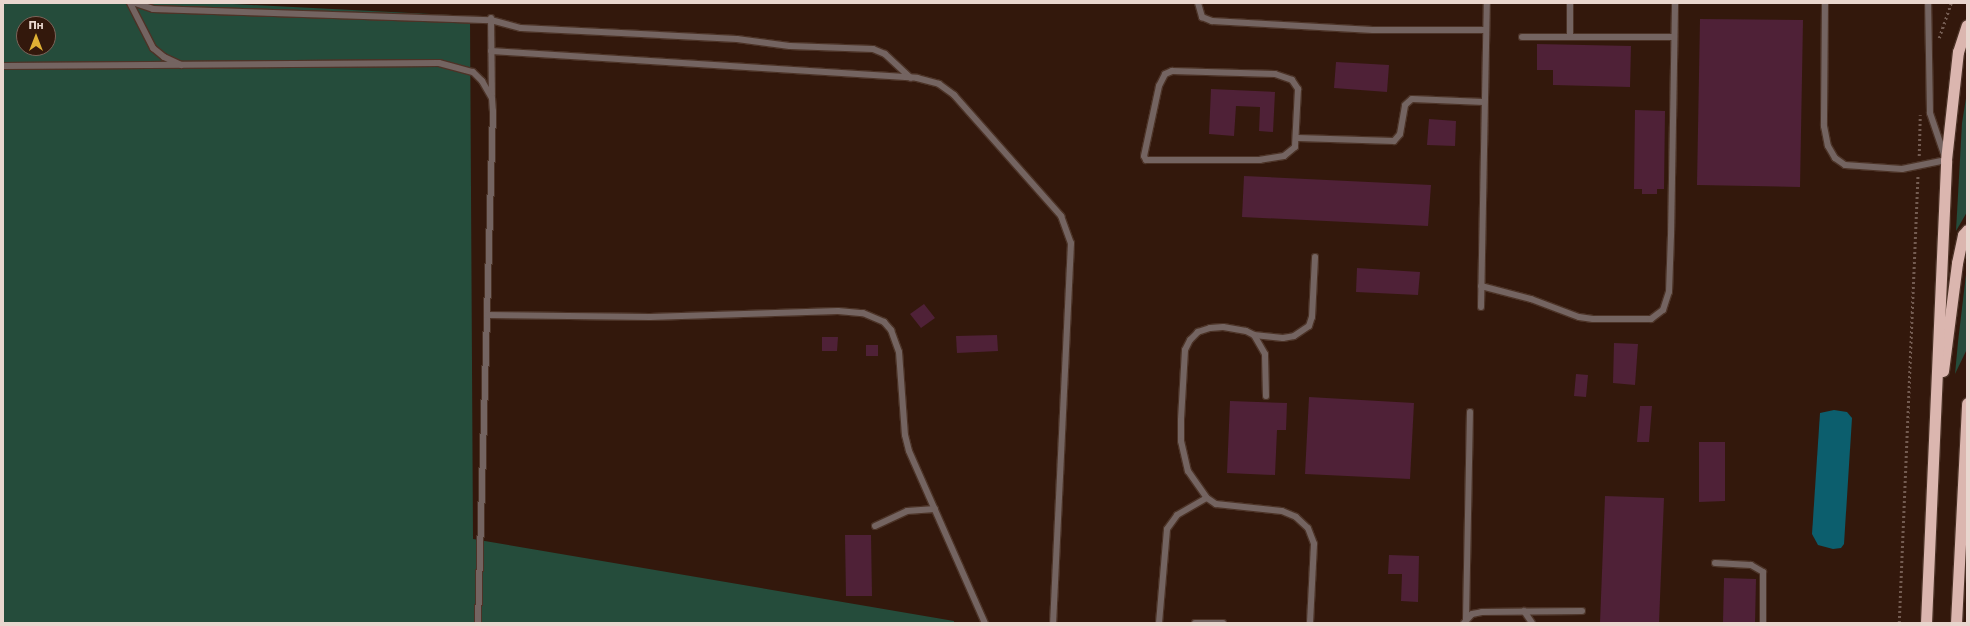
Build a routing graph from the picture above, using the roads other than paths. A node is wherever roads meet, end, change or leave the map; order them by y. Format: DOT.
graph roads {
  1 [pos="130,3"];
  2 [pos="135,3"];
  3 [pos="1198,3"];
  4 [pos="1487,3"];
  5 [pos="1570,3"];
  6 [pos="1675,3"];
  7 [pos="1825,3"];
  8 [pos="1928,3"];
  9 [pos="491,18"];
  10 [pos="1967,25"];
  11 [pos="1486,30"];
  12 [pos="1522,37"];
  13 [pos="1570,37"];
  14 [pos="1674,37"];
  15 [pos="491,51"];
  16 [pos="3,66"];
  17 [pos="184,66"];
  18 [pos="912,78"];
  19 [pos="492,98"];
  20 [pos="1484,102"];
  21 [pos="1298,138"];
  22 [pos="1946,160"];
  23 [pos="1967,230"];
  24 [pos="1315,257"];
  25 [pos="1481,286"];
  26 [pos="1480,307"];
  27 [pos="487,315"];
  28 [pos="1254,335"];
  29 [pos="1266,396"];
  30 [pos="1967,403"];
  31 [pos="1470,412"];
  32 [pos="1933,444"];
  33 [pos="1207,498"];
  34 [pos="936,509"];
  35 [pos="875,526"];
  36 [pos="1716,563"];
  37 [pos="1524,611"];
  38 [pos="1582,611"];
  39 [pos="1465,621"];
  40 [pos="478,623"];
  41 [pos="985,623"];
  42 [pos="1053,623"];
  43 [pos="1159,623"];
  44 [pos="1195,623"];
  45 [pos="1223,623"];
  46 [pos="1310,623"];
  47 [pos="1532,623"];
  48 [pos="1763,623"];
  49 [pos="1926,623"];
  50 [pos="1956,623"];
  1 -- 17 [label="lane"];
  2 -- 9 [label="lane"];
  3 -- 11 [label="lane"];
  4 -- 11 [label="lane"];
  5 -- 13 [label="lane"];
  6 -- 14 [label="lane"];
  7 -- 22 [label="lane"];
  8 -- 22 [label="lane"];
  9 -- 15 [label="lane"];
  9 -- 18 [label="lane"];
  10 -- 22 [label="highway"];
  11 -- 20 [label="lane"];
  12 -- 13 [label="lane"];
  13 -- 14 [label="lane"];
  14 -- 25 [label="lane"];
  15 -- 18 [label="lane"];
  15 -- 19 [label="lane"];
  16 -- 17 [label="lane"];
  17 -- 19 [label="lane"];
  18 -- 42 [label="lane"];
  19 -- 27 [label="lane"];
  20 -- 21 [label="lane"];
  20 -- 25 [label="lane"];
  21 -- 21 [label="lane"];
  22 -- 32 [label="highway"];
  23 -- 32 [label="highway"];
  24 -- 28 [label="lane"];
  25 -- 26 [label="lane"];
  27 -- 34 [label="lane"];
  27 -- 40 [label="lane"];
  28 -- 29 [label="lane"];
  28 -- 33 [label="lane"];
  30 -- 50 [label="highway"];
  31 -- 39 [label="lane"];
  32 -- 49 [label="highway"];
  33 -- 43 [label="lane"];
  33 -- 46 [label="lane"];
  34 -- 35 [label="lane"];
  34 -- 41 [label="lane"];
  36 -- 48 [label="lane"];
  37 -- 38 [label="lane"];
  37 -- 39 [label="lane"];
  37 -- 47 [label="lane"];
  44 -- 45 [label="lane"];
}
